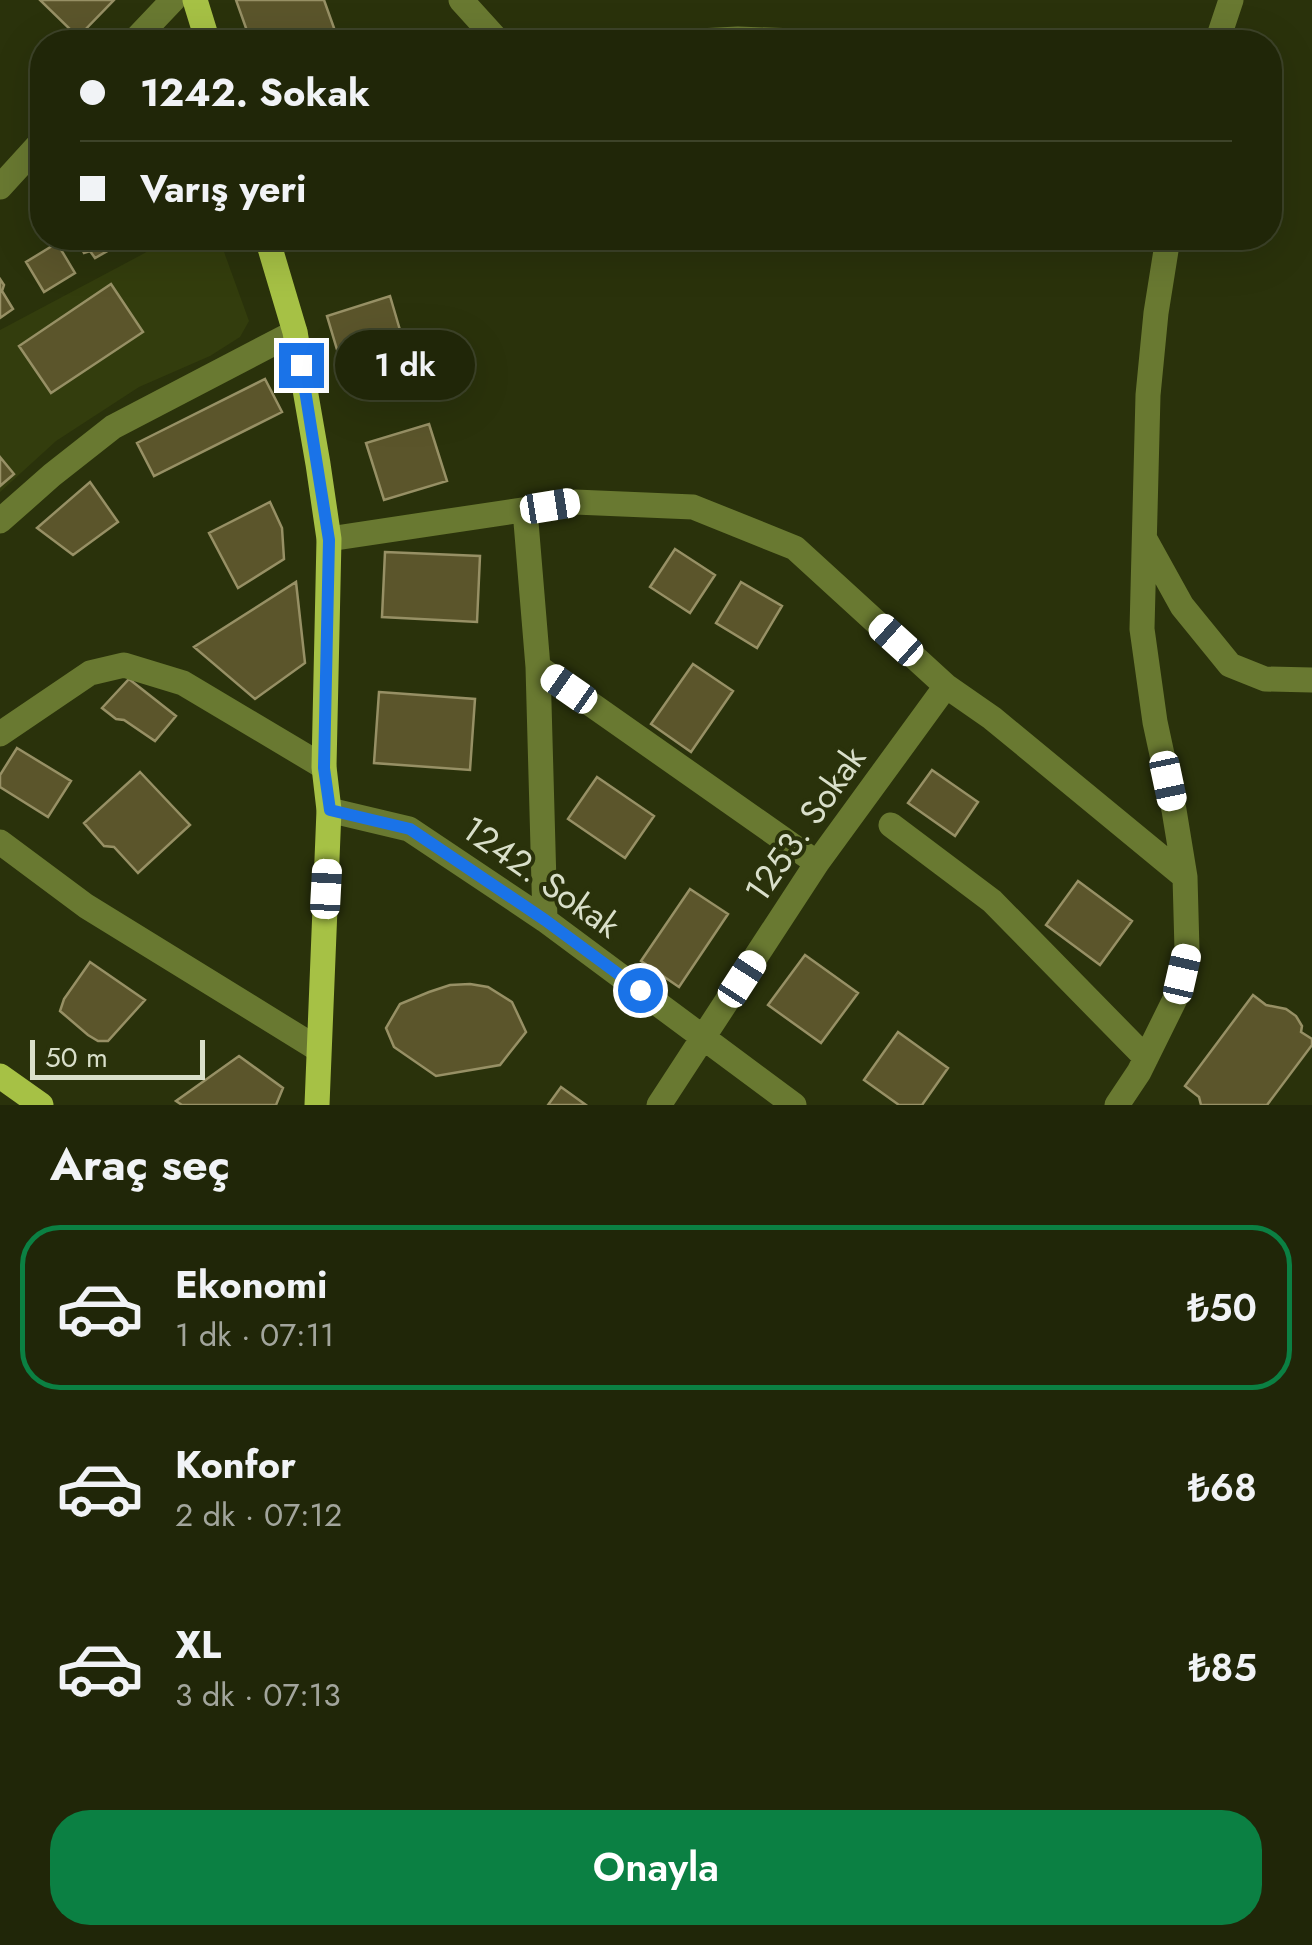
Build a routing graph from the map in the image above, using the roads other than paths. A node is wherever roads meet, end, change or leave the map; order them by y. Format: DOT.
graph roads {
  1 [pos="173,0"];
  2 [pos="195,0"];
  3 [pos="461,0"];
  4 [pos="1231,0"];
  5 [pos="144,30"];
  6 [pos="204,30"];
  7 [pos="488,30"];
  8 [pos="1221,30"];
  9 [pos="30,154"];
  10 [pos="0,187"];
  11 [pos="271,250"];
  12 [pos="1166,250"];
  13 [pos="295,332"];
  14 [pos="525,510"];
  15 [pos="0,521"];
  16 [pos="1144,538"];
  17 [pos="329,540"];
  18 [pos="538,667"];
  19 [pos="1312,680"];
  20 [pos="946,686"];
  21 [pos="0,734"];
  22 [pos="324,768"];
  23 [pos="330,810"];
  24 [pos="891,825"];
  25 [pos="0,842"];
  26 [pos="817,864"];
  27 [pos="1185,877"];
  28 [pos="545,920"];
  29 [pos="704,1037"];
  30 [pos="318,1049"];
  31 [pos="1146,1058"];
  32 [pos="0,1076"];
  33 [pos="40,1105"];
  34 [pos="317,1105"];
  35 [pos="658,1105"];
  36 [pos="794,1105"];
  37 [pos="1117,1105"];
  1 -- 5 [label="street"];
  2 -- 6 [label="main road"];
  3 -- 7 [label="street"];
  4 -- 8 [label="street"];
  9 -- 10 [label="street"];
  11 -- 13 [label="main road"];
  12 -- 16 [label="street"];
  13 -- 15 [label="street"];
  13 -- 17 [label="main road"];
  14 -- 17 [label="street"];
  14 -- 18 [label="street"];
  14 -- 20 [label="street"];
  16 -- 19 [label="street"];
  16 -- 27 [label="street"];
  17 -- 22 [label="main road"];
  18 -- 26 [label="street"];
  18 -- 28 [label="street"];
  20 -- 26 [label="street, 1253. Sokak"];
  20 -- 27 [label="street"];
  21 -- 22 [label="street"];
  22 -- 23 [label="main road"];
  23 -- 28 [label="street, 1242. Sokak"];
  23 -- 30 [label="main road"];
  24 -- 31 [label="street"];
  25 -- 30 [label="street"];
  26 -- 29 [label="street, 1253. Sokak"];
  27 -- 31 [label="street"];
  28 -- 29 [label="street, 1242. Sokak"];
  29 -- 35 [label="street, 1253. Sokak"];
  29 -- 36 [label="street, 1242. Sokak"];
  30 -- 34 [label="main road"];
  31 -- 37 [label="street"];
  32 -- 33 [label="main road"];
}
